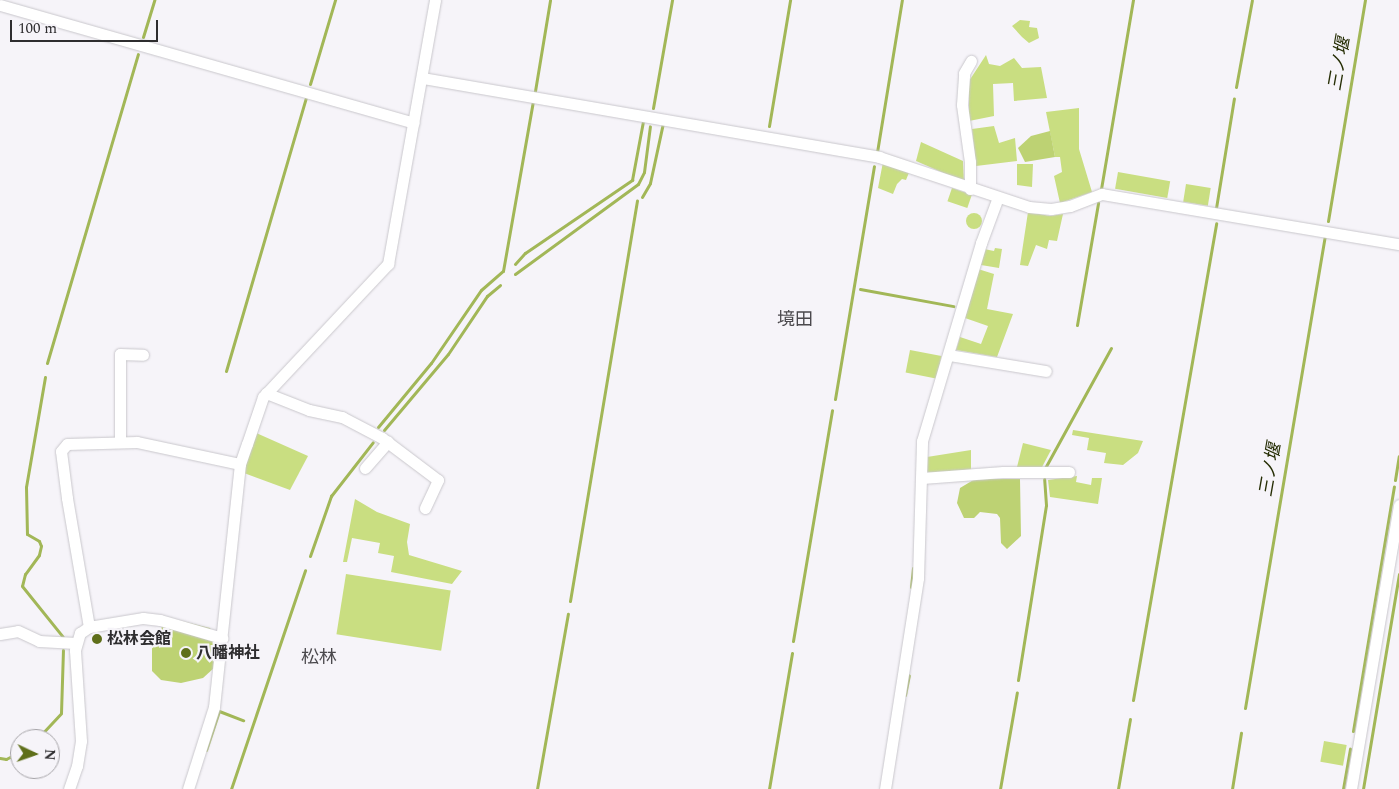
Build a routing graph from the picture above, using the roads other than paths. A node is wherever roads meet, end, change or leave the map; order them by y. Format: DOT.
graph roads {
  1 [pos="435,0"];
  2 [pos="0,5"];
  3 [pos="971,61"];
  4 [pos="423,78"];
  5 [pos="414,123"];
  6 [pos="970,189"];
  7 [pos="998,197"];
  8 [pos="1399,244"];
  9 [pos="143,355"];
  10 [pos="949,355"];
  11 [pos="1046,370"];
  12 [pos="266,393"];
  13 [pos="120,442"];
  14 [pos="388,442"];
  15 [pos="240,464"];
  16 [pos="365,468"];
  17 [pos="1069,472"];
  18 [pos="922,478"];
  19 [pos="1399,505"];
  20 [pos="425,508"];
  21 [pos="90,627"];
  22 [pos="0,634"];
  23 [pos="222,638"];
  24 [pos="76,643"];
  25 [pos="70,789"];
  26 [pos="188,789"];
  27 [pos="885,789"];
  28 [pos="1351,789"];
  1 -- 4 [label="street"];
  2 -- 5 [label="street"];
  3 -- 6 [label="street"];
  4 -- 5 [label="street"];
  4 -- 6 [label="street"];
  5 -- 12 [label="street"];
  6 -- 7 [label="street"];
  7 -- 8 [label="street"];
  7 -- 10 [label="street"];
  9 -- 13 [label="street"];
  10 -- 11 [label="street"];
  10 -- 18 [label="street"];
  12 -- 14 [label="street"];
  12 -- 15 [label="street"];
  13 -- 15 [label="street"];
  13 -- 21 [label="street"];
  14 -- 16 [label="street"];
  14 -- 20 [label="street"];
  15 -- 23 [label="street"];
  17 -- 18 [label="street"];
  18 -- 27 [label="street"];
  19 -- 28 [label="street"];
  21 -- 23 [label="street"];
  21 -- 24 [label="street"];
  22 -- 24 [label="street"];
  23 -- 26 [label="street"];
  24 -- 25 [label="street"];
}
